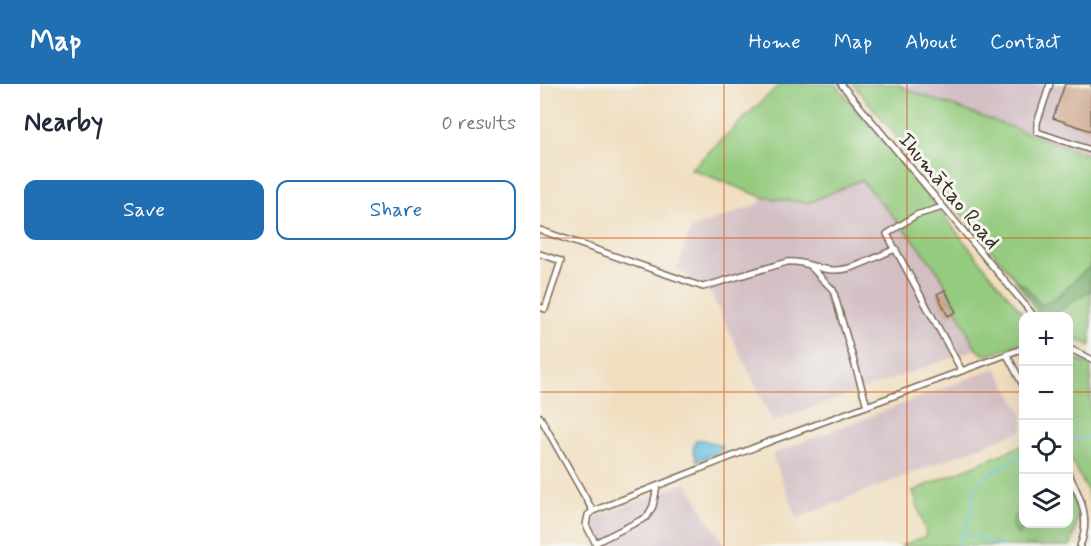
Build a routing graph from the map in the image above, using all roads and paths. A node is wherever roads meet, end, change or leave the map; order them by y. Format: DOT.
graph roads {
  1 [pos="841,84"];
  2 [pos="1050,84"];
  3 [pos="1091,150"];
  4 [pos="943,207"];
  5 [pos="540,230"];
  6 [pos="896,249"];
  7 [pos="540,254"];
  8 [pos="807,263"];
  9 [pos="540,307"];
  10 [pos="1031,312"];
  11 [pos="1019,350"];
  12 [pos="1073,350"];
  13 [pos="1006,355"];
  14 [pos="1091,359"];
  15 [pos="962,371"];
  16 [pos="1019,379"];
  17 [pos="867,406"];
  18 [pos="540,417"];
  19 [pos="1068,474"];
  20 [pos="657,486"];
  21 [pos="593,511"];
  22 [pos="1091,542"];
  23 [pos="1082,543"];
  24 [pos="596,544"];
  1 -- 4 [label="street, Ihumātao Road"];
  2 -- 3 [label="street"];
  4 -- 6 [label="street"];
  4 -- 10 [label="street, Ihumātao Road"];
  5 -- 8 [label="street"];
  6 -- 8 [label="street"];
  6 -- 15 [label="street"];
  7 -- 9 [label="street"];
  8 -- 17 [label="street"];
  11 -- 13 [label="street"];
  12 -- 14 [label="street"];
  13 -- 15 [label="street"];
  13 -- 16 [label="street"];
  15 -- 17 [label="street"];
  17 -- 20 [label="street"];
  18 -- 21 [label="street"];
  19 -- 23 [label="street"];
  20 -- 21 [label="street"];
  20 -- 24 [label="street"];
  21 -- 24 [label="street"];
  22 -- 23 [label="street"];
}
